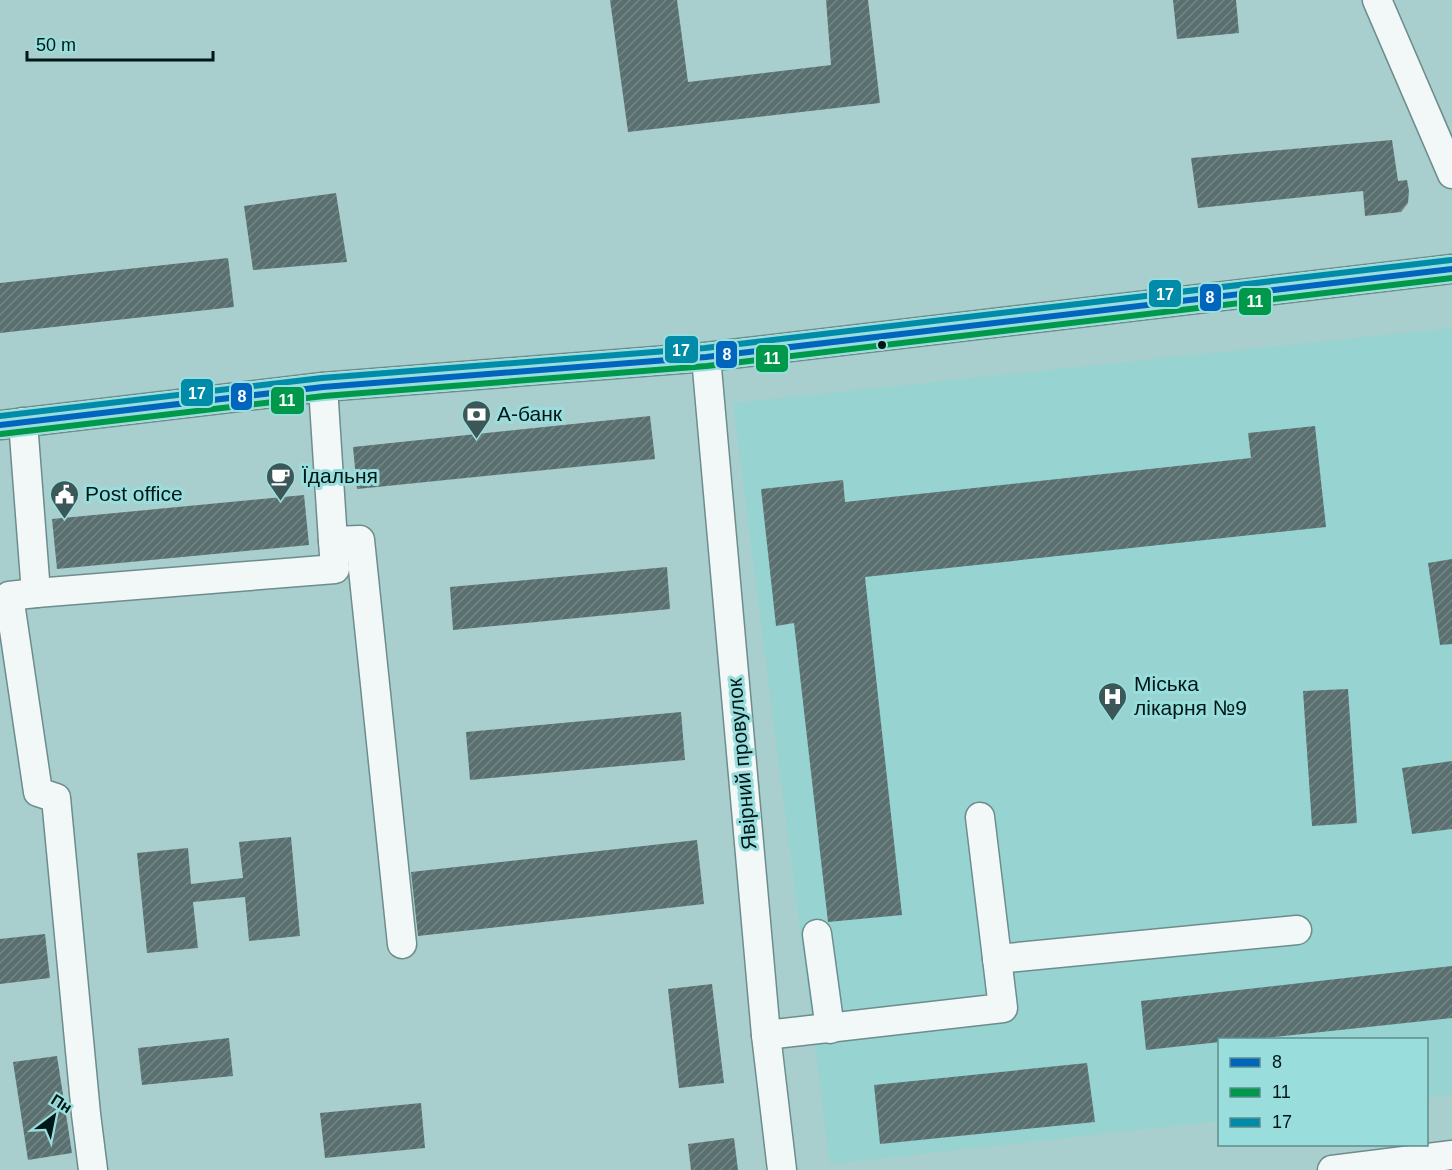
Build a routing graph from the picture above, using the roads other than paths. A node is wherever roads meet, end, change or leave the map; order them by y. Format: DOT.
graph roads {
  1 [pos="1377,0"];
  2 [pos="1452,174"];
  3 [pos="1452,269"];
  4 [pos="705,357"];
  5 [pos="322,387"];
  6 [pos="12,423"];
  7 [pos="333,541"];
  8 [pos="36,593"];
  9 [pos="980,817"];
  10 [pos="1297,930"];
  11 [pos="817,934"];
  12 [pos="402,944"];
  13 [pos="997,959"];
  14 [pos="830,1029"];
  15 [pos="766,1035"];
  16 [pos="1452,1155"];
  17 [pos="93,1170"];
  18 [pos="782,1170"];
  19 [pos="1332,1170"];
  1 -- 2 [label="street"];
  3 -- 4 [label="street"];
  4 -- 5 [label="street"];
  4 -- 15 [label="street, Явірний провулок"];
  5 -- 6 [label="street"];
  5 -- 7 [label="street"];
  6 -- 8 [label="street"];
  7 -- 8 [label="street"];
  7 -- 12 [label="street"];
  8 -- 17 [label="street"];
  9 -- 13 [label="street"];
  10 -- 13 [label="street"];
  11 -- 14 [label="street"];
  13 -- 14 [label="street"];
  14 -- 15 [label="street"];
  15 -- 18 [label="street, Явірний провулок"];
  16 -- 19 [label="street"];
}
